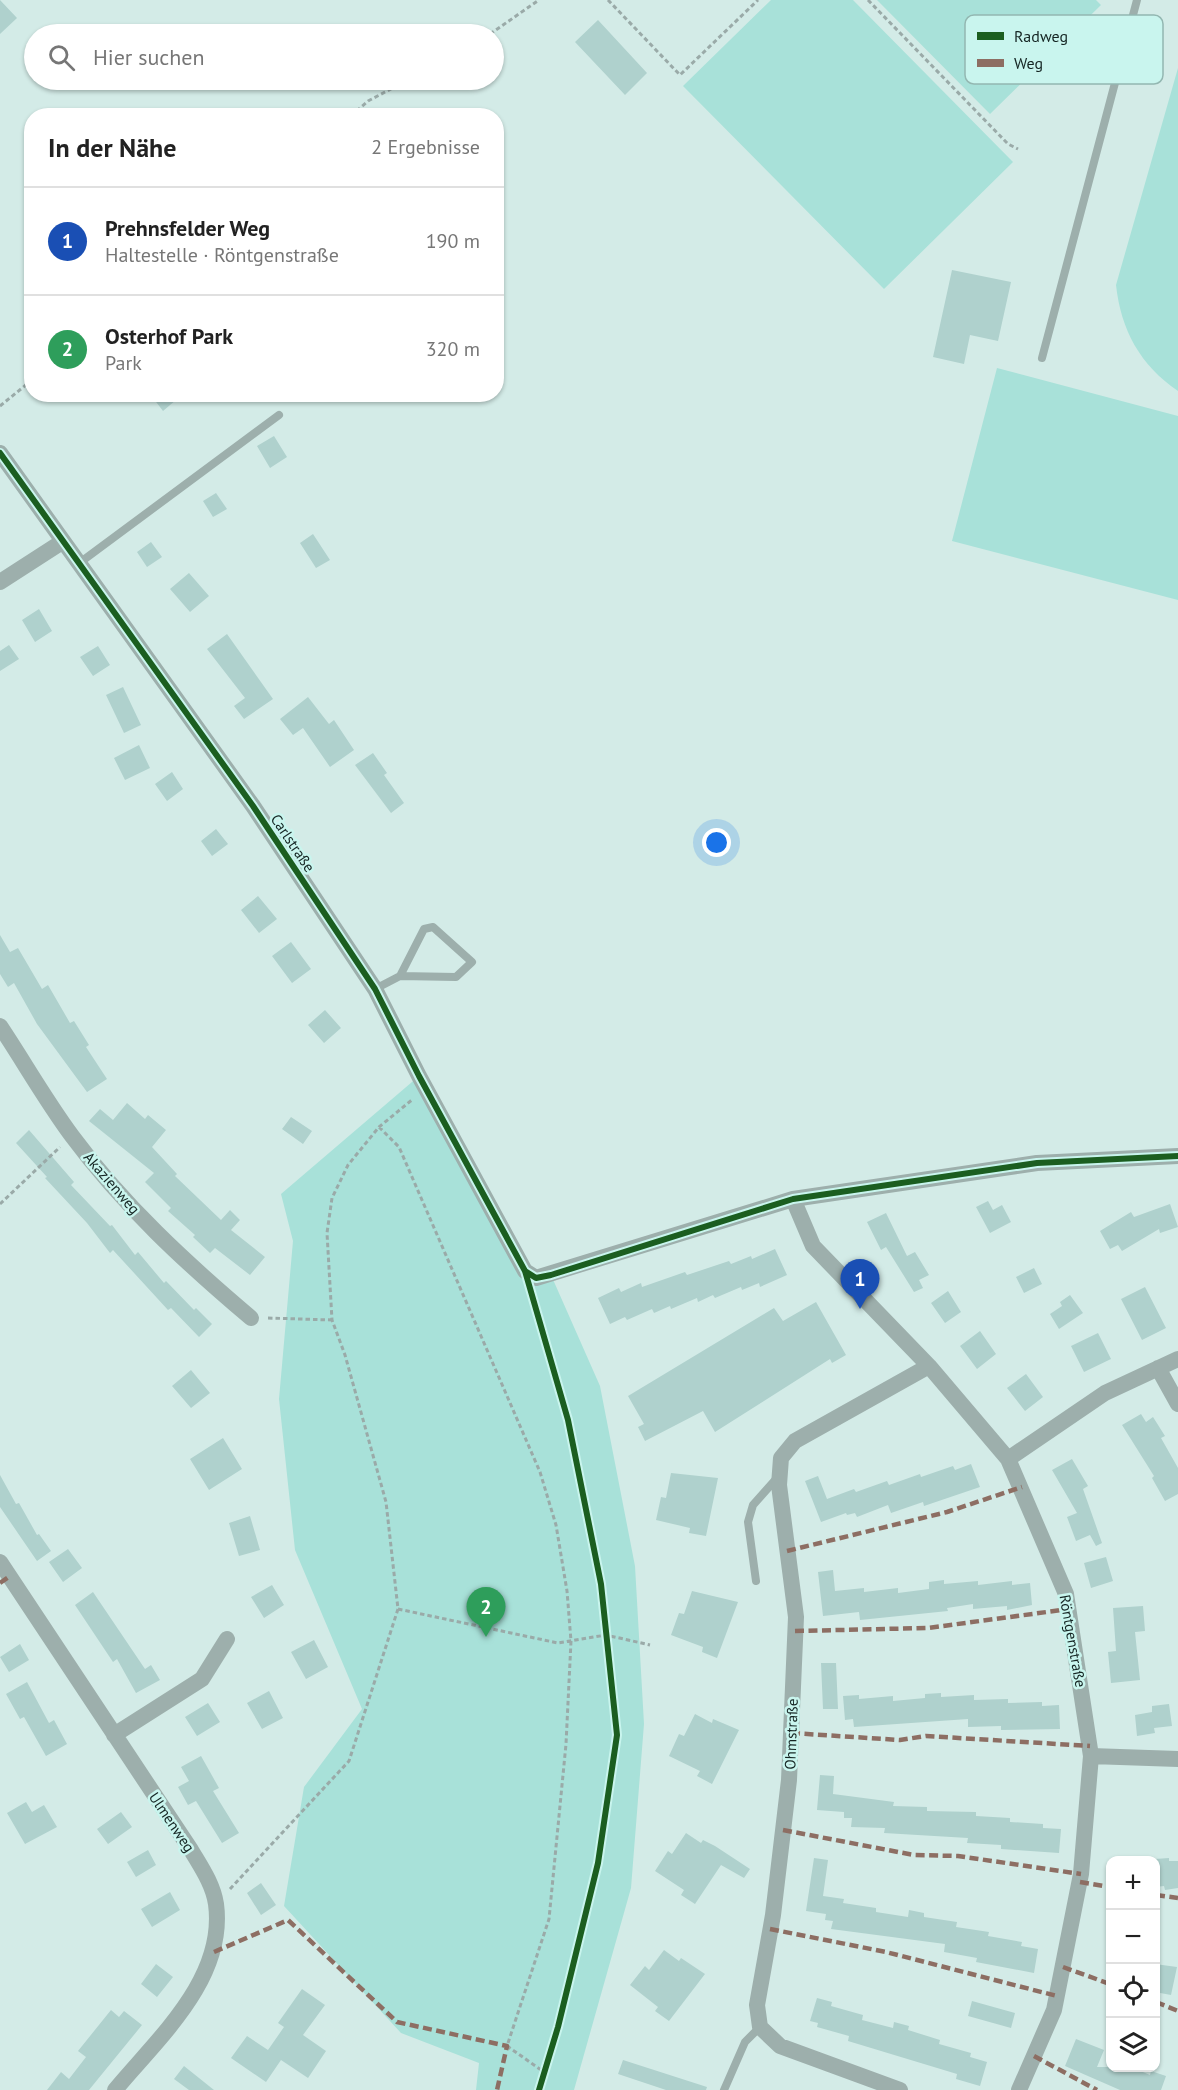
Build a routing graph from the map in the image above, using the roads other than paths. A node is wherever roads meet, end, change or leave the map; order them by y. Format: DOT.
graph roads {
  1 [pos="1137,0"];
  2 [pos="1133,15"];
  3 [pos="1115,84"];
  4 [pos="1042,358"];
  5 [pos="279,415"];
  6 [pos="0,453"];
  7 [pos="62,542"];
  8 [pos="78,565"];
  9 [pos="0,582"];
  10 [pos="400,976"];
  11 [pos="375,989"];
  12 [pos="0,1026"];
  13 [pos="1178,1156"];
  14 [pos="793,1199"];
  15 [pos="251,1318"];
  16 [pos="1178,1359"];
  17 [pos="929,1366"];
  18 [pos="1158,1368"];
  19 [pos="1178,1404"];
  20 [pos="1008,1459"];
  21 [pos="780,1475"];
  22 [pos="0,1562"];
  23 [pos="756,1581"];
  24 [pos="227,1639"];
  25 [pos="114,1735"];
  26 [pos="1091,1756"];
  27 [pos="1178,1759"];
  28 [pos="760,2026"];
  29 [pos="115,2090"];
  30 [pos="724,2090"];
  31 [pos="900,2090"];
  32 [pos="1020,2090"];
  1 -- 2 [label="lane"];
  3 -- 4 [label="lane"];
  5 -- 8 [label="lane"];
  6 -- 7 [label="street, Carlstraße"];
  7 -- 8 [label="street, Carlstraße"];
  7 -- 9 [label="street"];
  8 -- 11 [label="street, Carlstraße"];
  10 -- 10 [label="lane"];
  10 -- 11 [label="lane"];
  11 -- 14 [label="street, Carlstraße"];
  12 -- 15 [label="street, Akazienweg"];
  13 -- 14 [label="street"];
  14 -- 17 [label="street, Röntgenstraße"];
  16 -- 18 [label="street"];
  17 -- 20 [label="street, Röntgenstraße"];
  17 -- 21 [label="street, Ohmstraße"];
  18 -- 19 [label="street"];
  18 -- 20 [label="street"];
  20 -- 26 [label="street, Röntgenstraße"];
  21 -- 23 [label="lane"];
  21 -- 28 [label="street, Ohmstraße"];
  22 -- 25 [label="street, Ulmenweg"];
  24 -- 25 [label="street"];
  25 -- 29 [label="street, Ulmenweg"];
  26 -- 27 [label="street"];
  26 -- 32 [label="street, Röntgenstraße"];
  28 -- 30 [label="lane"];
  28 -- 31 [label="street"];
}
